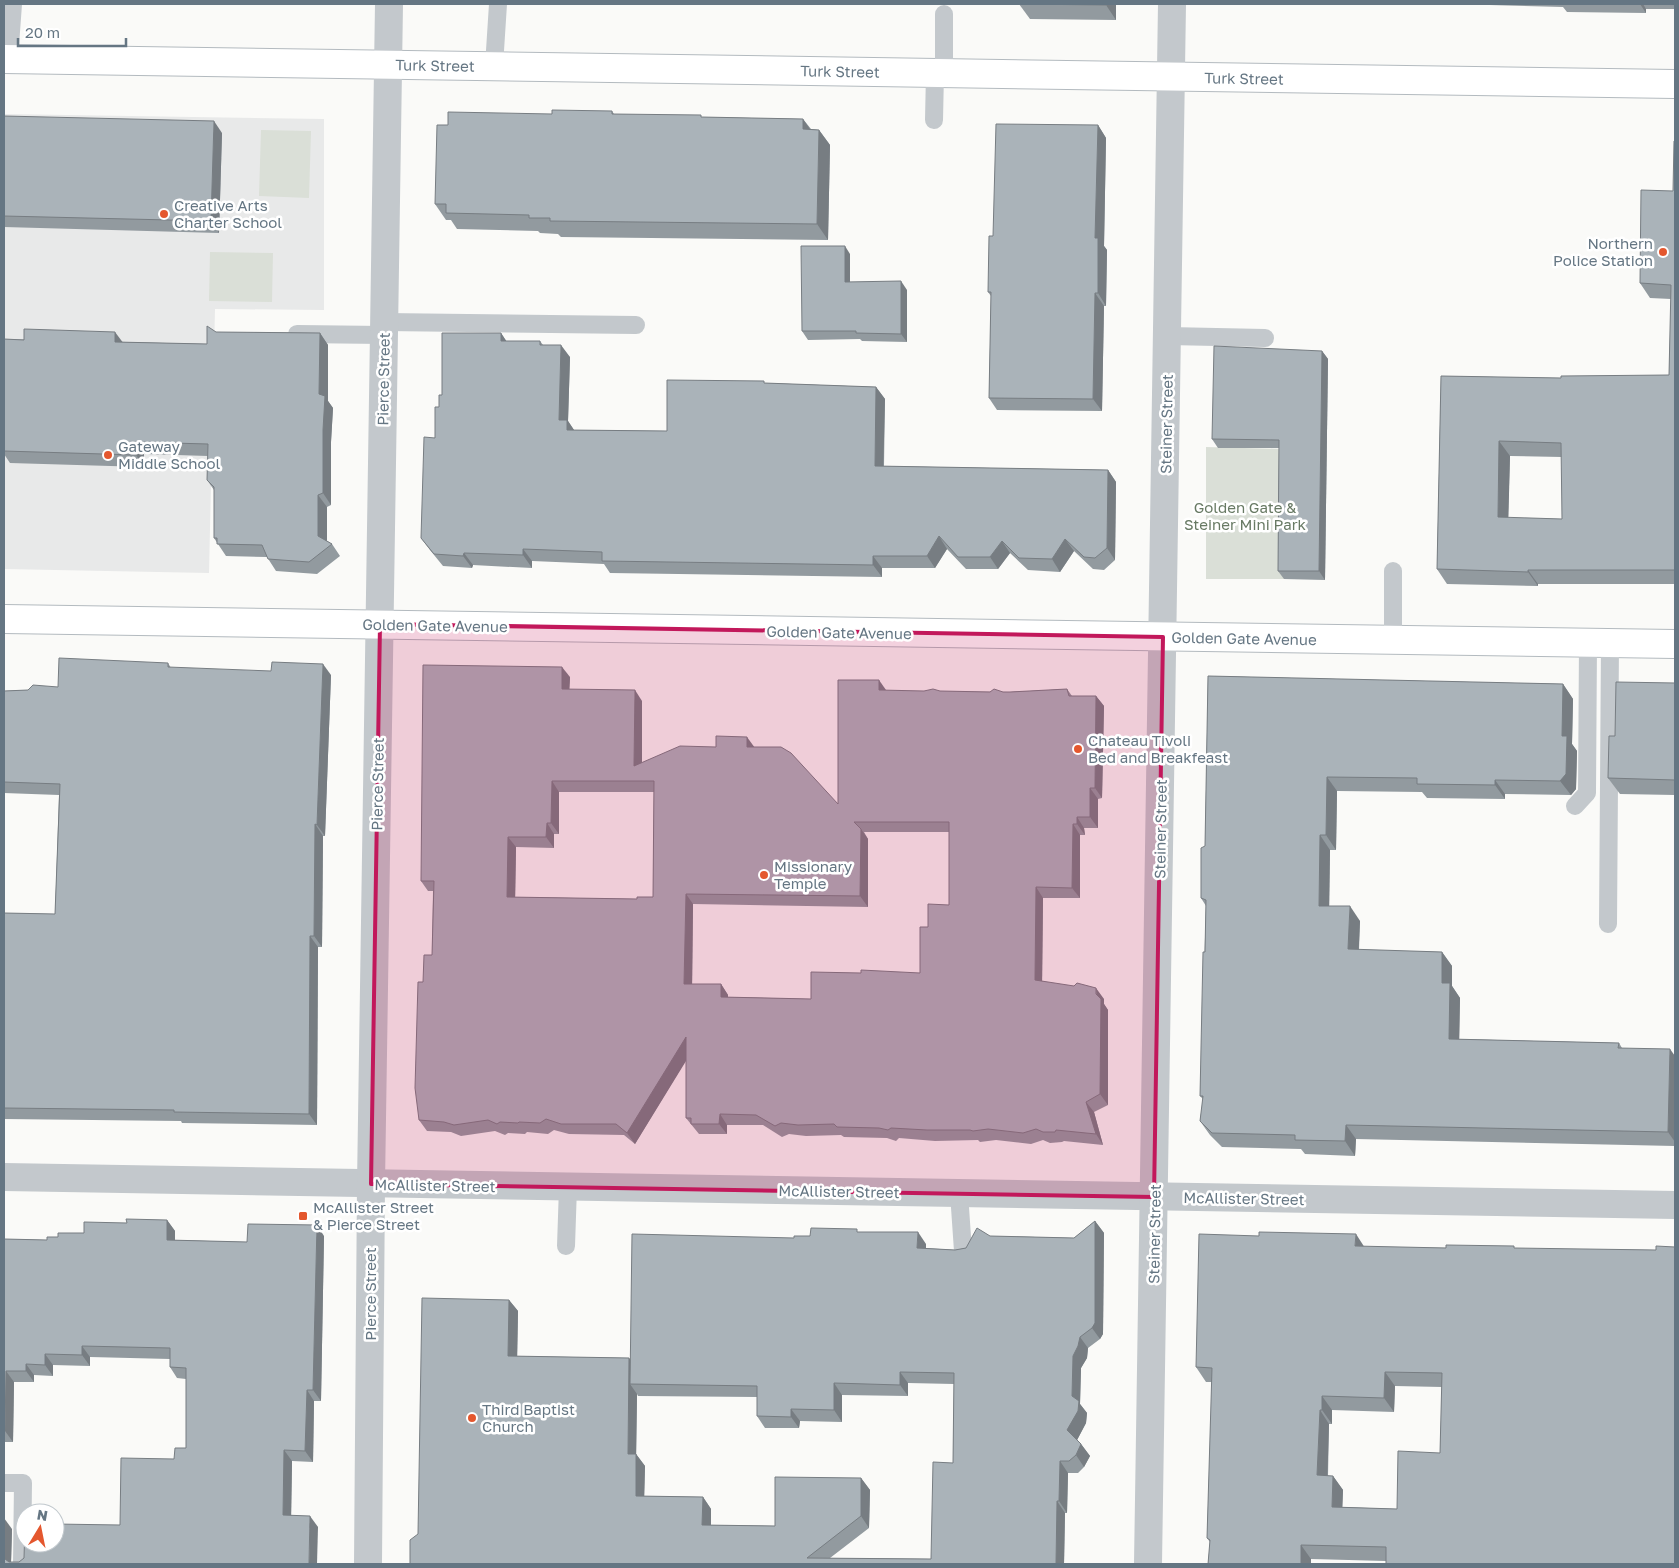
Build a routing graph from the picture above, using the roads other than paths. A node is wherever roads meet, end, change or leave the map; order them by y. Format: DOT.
graph roads {
  1 [pos="13,4"];
  2 [pos="389,4"];
  3 [pos="498,4"];
  4 [pos="1172,4"];
  5 [pos="944,14"];
  6 [pos="7,59"];
  7 [pos="388,65"];
  8 [pos="494,66"];
  9 [pos="939,73"];
  10 [pos="1171,77"];
  11 [pos="1675,84"];
  12 [pos="934,120"];
  13 [pos="636,324"];
  14 [pos="384,329"];
  15 [pos="281,334"];
  16 [pos="1168,336"];
  17 [pos="1265,338"];
  18 [pos="1394,571"];
  19 [pos="4,618"];
  20 [pos="380,624"];
  21 [pos="1163,637"];
  22 [pos="1393,640"];
  23 [pos="1599,643"];
  24 [pos="1675,644"];
  25 [pos="1609,793"];
  26 [pos="1608,924"];
  27 [pos="4,1177"];
  28 [pos="371,1184"];
  29 [pos="568,1186"];
  30 [pos="959,1194"];
  31 [pos="1154,1196"];
  32 [pos="1675,1205"];
  33 [pos="566,1246"];
  34 [pos="963,1251"];
  35 [pos="4,1483"];
  36 [pos="22,1564"];
  37 [pos="368,1564"];
  38 [pos="1148,1564"];
  1 -- 6 [label="lane"];
  2 -- 7 [label="street, Pierce Street"];
  3 -- 8 [label="lane"];
  4 -- 10 [label="street, Steiner Street"];
  5 -- 9 [label="lane"];
  6 -- 7 [label="main road, Turk Street"];
  7 -- 8 [label="main road, Turk Street"];
  7 -- 14 [label="street, Pierce Street"];
  8 -- 9 [label="main road, Turk Street"];
  9 -- 10 [label="main road, Turk Street"];
  9 -- 12 [label="lane"];
  10 -- 11 [label="main road, Turk Street"];
  10 -- 16 [label="street, Steiner Street"];
  13 -- 14 [label="lane"];
  14 -- 15 [label="lane"];
  14 -- 20 [label="street, Pierce Street"];
  16 -- 17 [label="lane"];
  16 -- 21 [label="street, Steiner Street"];
  18 -- 22 [label="lane"];
  19 -- 20 [label="main road, Golden Gate Avenue"];
  20 -- 21 [label="main road, Golden Gate Avenue"];
  20 -- 28 [label="street, Pierce Street"];
  21 -- 22 [label="main road, Golden Gate Avenue"];
  21 -- 31 [label="street, Steiner Street"];
  22 -- 23 [label="main road, Golden Gate Avenue"];
  23 -- 24 [label="main road, Golden Gate Avenue"];
  23 -- 25 [label="lane"];
  23 -- 25 [label="lane"];
  25 -- 26 [label="lane"];
  27 -- 28 [label="street, McAllister Street"];
  28 -- 29 [label="street, McAllister Street"];
  28 -- 37 [label="street, Pierce Street"];
  29 -- 30 [label="street, McAllister Street"];
  29 -- 33 [label="lane"];
  30 -- 31 [label="street, McAllister Street"];
  30 -- 34 [label="lane"];
  31 -- 32 [label="street, McAllister Street"];
  31 -- 38 [label="street, Steiner Street"];
  35 -- 36 [label="lane"];
}
